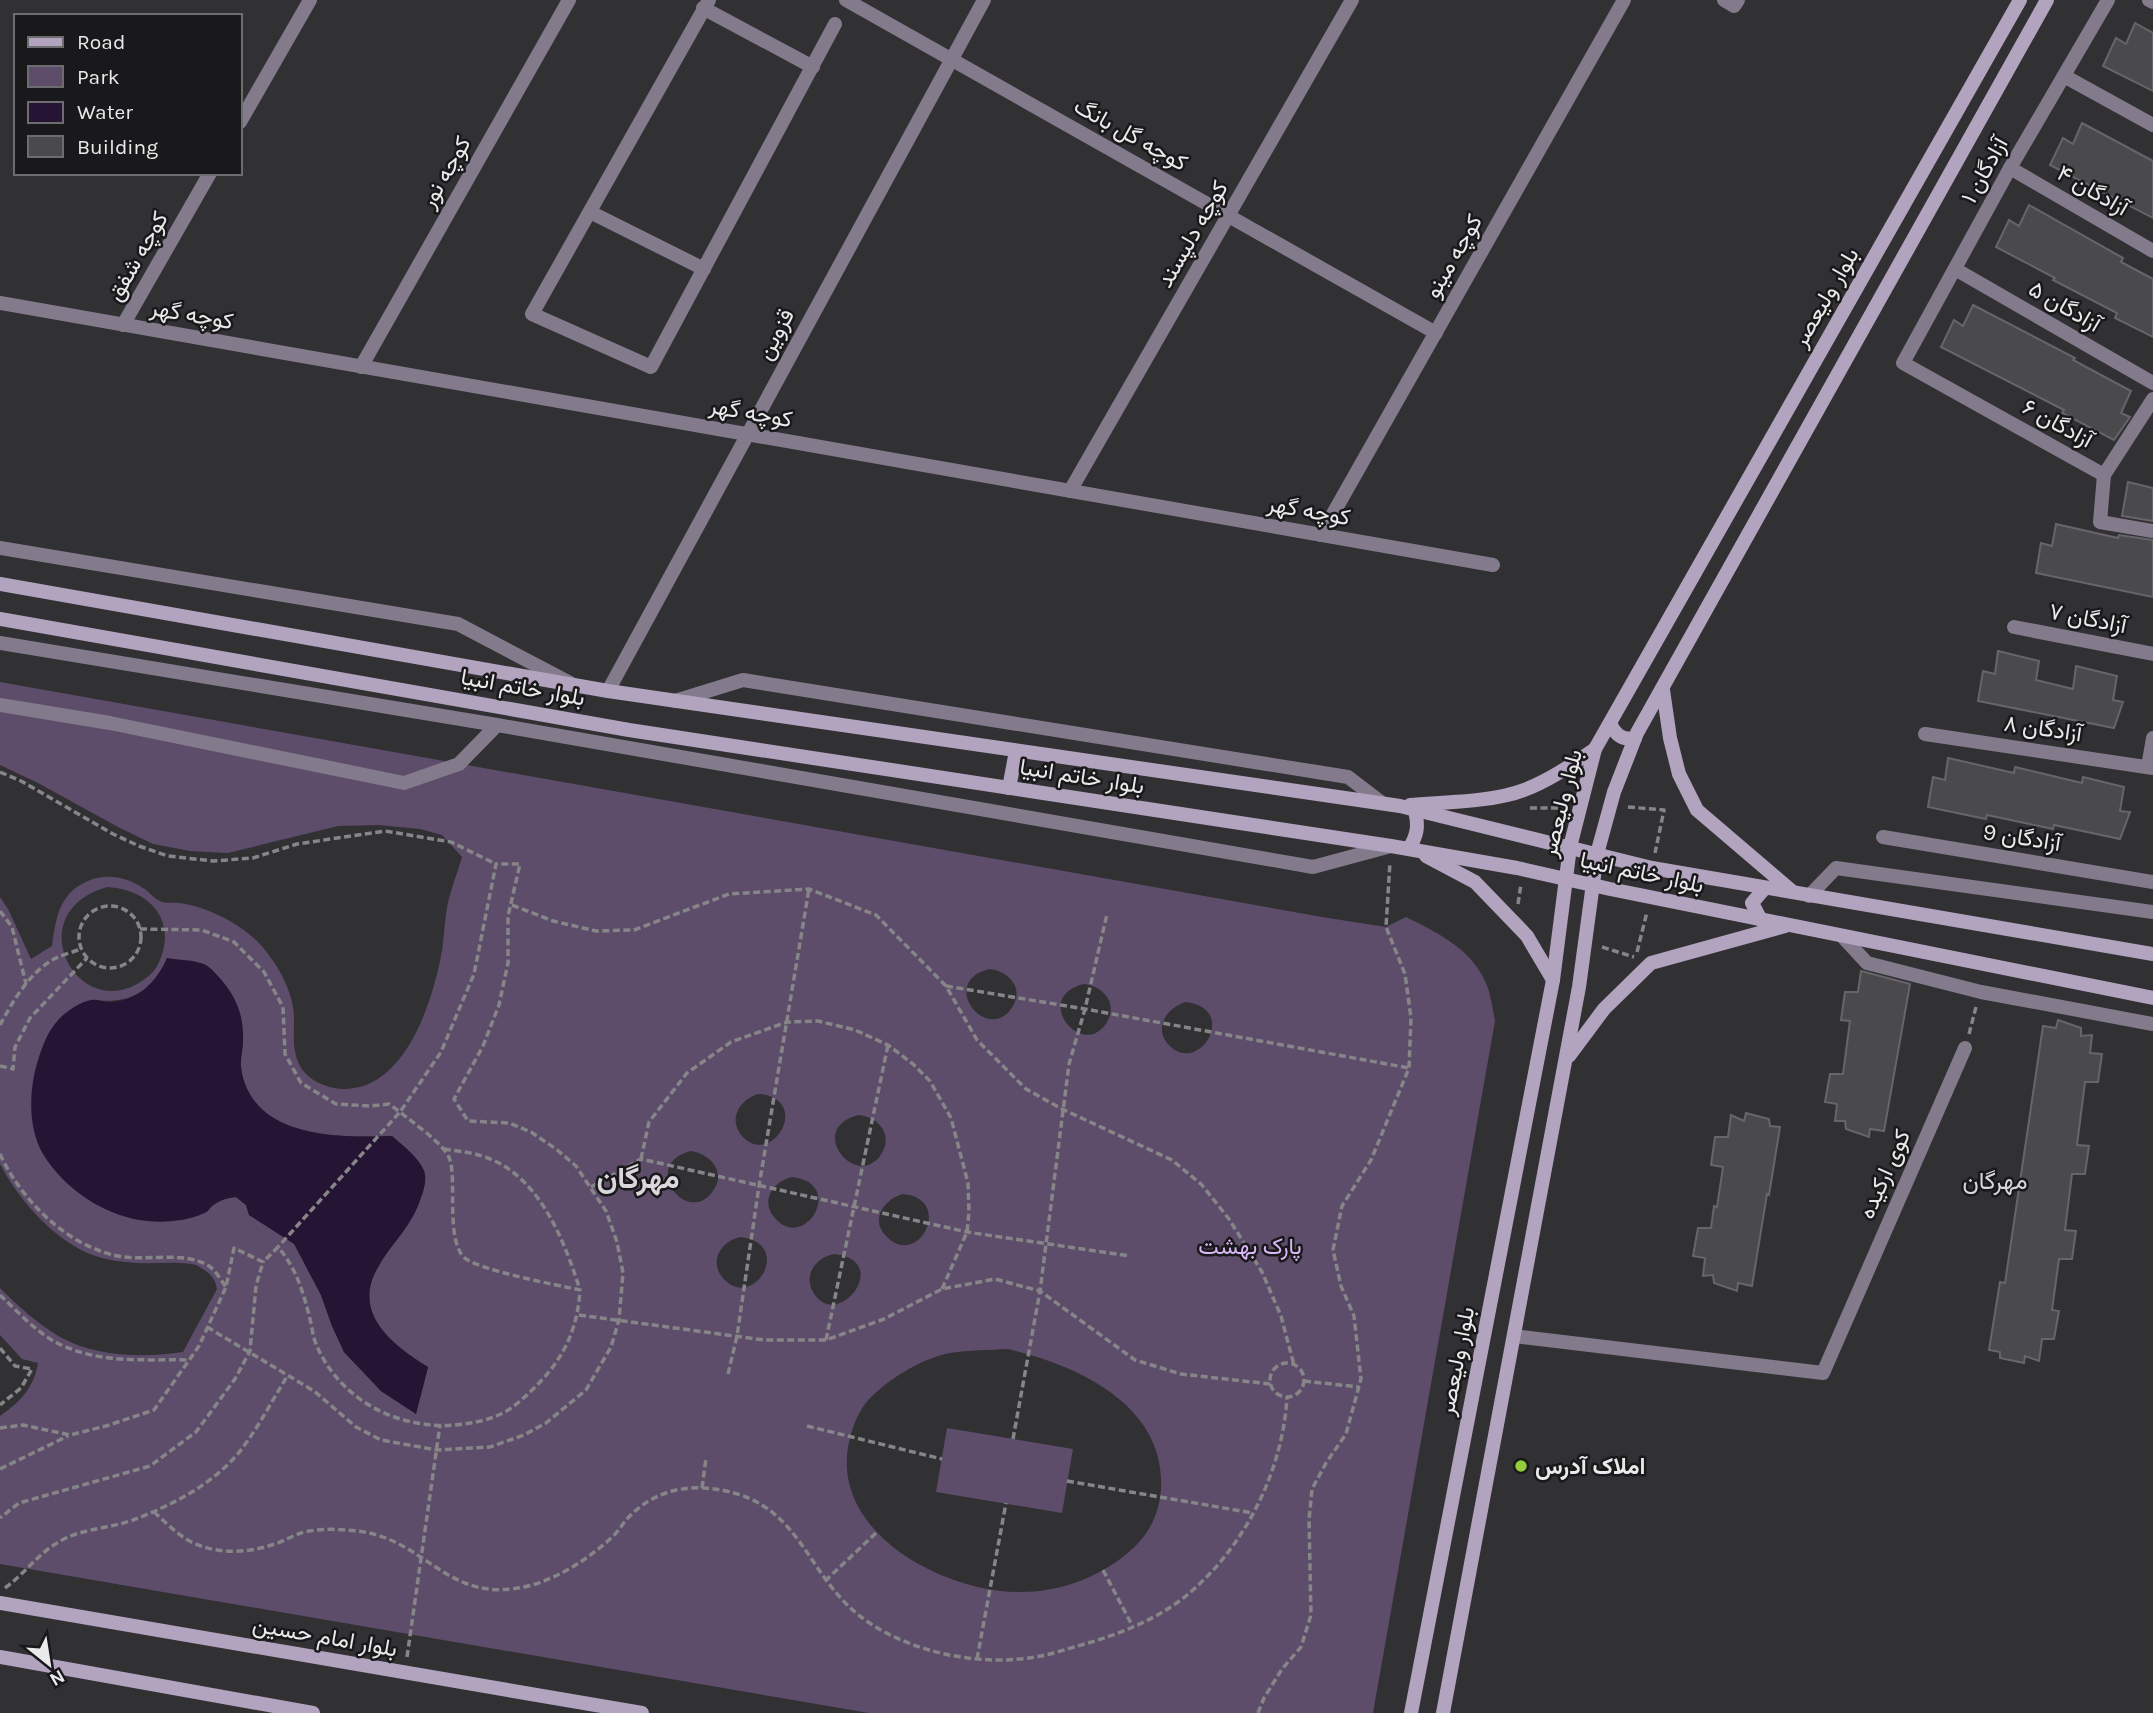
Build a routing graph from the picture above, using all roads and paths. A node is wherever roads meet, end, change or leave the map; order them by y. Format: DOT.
graph roads {
  1 [pos="310,0"];
  2 [pos="569,0"];
  3 [pos="846,0"];
  4 [pos="984,0"];
  5 [pos="1352,0"];
  6 [pos="1624,0"];
  7 [pos="1724,0"];
  8 [pos="1738,0"];
  9 [pos="2020,0"];
  10 [pos="2047,0"];
  11 [pos="2108,0"];
  12 [pos="706,4"];
  13 [pos="835,24"];
  14 [pos="950,59"];
  15 [pos="813,67"];
  16 [pos="2064,76"];
  17 [pos="242,119"];
  18 [pos="2153,125"];
  19 [pos="1945,132"];
  20 [pos="1967,144"];
  21 [pos="2010,169"];
  22 [pos="210,175"];
  23 [pos="590,212"];
  24 [pos="1229,215"];
  25 [pos="2153,251"];
  26 [pos="704,269"];
  27 [pos="1955,269"];
  28 [pos="0,303"];
  29 [pos="123,325"];
  30 [pos="1436,332"];
  31 [pos="1903,363"];
  32 [pos="361,367"];
  33 [pos="2153,383"];
  34 [pos="2153,399"];
  35 [pos="747,434"];
  36 [pos="2104,475"];
  37 [pos="1070,491"];
  38 [pos="2153,531"];
  39 [pos="1321,535"];
  40 [pos="0,548"];
  41 [pos="1493,565"];
  42 [pos="0,584"];
  43 [pos="0,619"];
  44 [pos="2014,627"];
  45 [pos="0,643"];
  46 [pos="2153,654"];
  47 [pos="574,685"];
  48 [pos="1663,690"];
  49 [pos="608,691"];
  50 [pos="673,702"];
  51 [pos="0,705"];
  52 [pos="1611,724"];
  53 [pos="497,725"];
  54 [pos="1925,734"];
  55 [pos="1635,738"];
  56 [pos="2153,738"];
  57 [pos="1595,749"];
  58 [pos="1016,751"];
  59 [pos="2150,767"];
  60 [pos="0,772"];
  61 [pos="1009,788"];
  62 [pos="1382,803"];
  63 [pos="1400,806"];
  64 [pos="1415,811"];
  65 [pos="1883,837"];
  66 [pos="1391,846"];
  67 [pos="1570,847"];
  68 [pos="1412,850"];
  69 [pos="1597,854"];
  70 [pos="496,864"];
  71 [pos="1567,879"];
  72 [pos="2153,882"];
  73 [pos="1592,885"];
  74 [pos="1765,888"];
  75 [pos="809,889"];
  76 [pos="1802,895"];
  77 [pos="512,905"];
  78 [pos="0,911"];
  79 [pos="2153,912"];
  80 [pos="1107,915"];
  81 [pos="1761,920"];
  82 [pos="1789,925"];
  83 [pos="140,929"];
  84 [pos="1842,936"];
  85 [pos="81,949"];
  86 [pos="2153,954"];
  87 [pos="87,958"];
  88 [pos="1553,980"];
  89 [pos="26,984"];
  90 [pos="946,986"];
  91 [pos="1981,992"];
  92 [pos="2153,998"];
  93 [pos="1085,1009"];
  94 [pos="787,1022"];
  95 [pos="2153,1024"];
  96 [pos="0,1025"];
  97 [pos="888,1045"];
  98 [pos="1965,1048"];
  99 [pos="1566,1060"];
  100 [pos="0,1066"];
  101 [pos="1409,1068"];
  102 [pos="1062,1109"];
  103 [pos="400,1112"];
  104 [pos="443,1149"];
  105 [pos="0,1154"];
  106 [pos="641,1159"];
  107 [pos="759,1185"];
  108 [pos="591,1187"];
  109 [pos="856,1207"];
  110 [pos="967,1233"];
  111 [pos="1044,1244"];
  112 [pos="278,1247"];
  113 [pos="1130,1256"];
  114 [pos="263,1262"];
  115 [pos="226,1287"];
  116 [pos="942,1289"];
  117 [pos="580,1290"];
  118 [pos="1040,1291"];
  119 [pos="0,1295"];
  120 [pos="579,1315"];
  121 [pos="619,1320"];
  122 [pos="207,1327"];
  123 [pos="737,1336"];
  124 [pos="1514,1336"];
  125 [pos="826,1340"];
  126 [pos="0,1348"];
  127 [pos="250,1351"];
  128 [pos="189,1360"];
  129 [pos="1294,1364"];
  130 [pos="728,1374"];
  131 [pos="288,1375"];
  132 [pos="1304,1381"];
  133 [pos="1270,1384"];
  134 [pos="1359,1387"];
  135 [pos="1287,1398"];
  136 [pos="0,1405"];
  137 [pos="440,1425"];
  138 [pos="807,1426"];
  139 [pos="0,1428"];
  140 [pos="70,1435"];
  141 [pos="1013,1439"];
  142 [pos="437,1450"];
  143 [pos="706,1458"];
  144 [pos="942,1459"];
  145 [pos="0,1468"];
  146 [pos="1067,1481"];
  147 [pos="702,1488"];
  148 [pos="1006,1503"];
  149 [pos="154,1512"];
  150 [pos="1253,1513"];
  151 [pos="0,1518"];
  152 [pos="876,1533"];
  153 [pos="421,1557"];
  154 [pos="1103,1570"];
  155 [pos="825,1581"];
  156 [pos="0,1591"];
  157 [pos="0,1603"];
  158 [pos="1134,1627"];
  159 [pos="0,1657"];
  160 [pos="977,1659"];
  161 [pos="404,1672"];
  162 [pos="313,1713"];
  163 [pos="642,1713"];
  164 [pos="1258,1713"];
  165 [pos="1411,1713"];
  166 [pos="1443,1713"];
  1 -- 17 [label="street"];
  2 -- 32 [label="street, کوچه نور"];
  3 -- 14 [label="street, کوچه گل بانگ"];
  4 -- 14 [label="street, قزوین"];
  5 -- 24 [label="street, کوچه دلپسند"];
  6 -- 30 [label="street, کوچه مینو"];
  7 -- 8 [label="street"];
  9 -- 19 [label="main road, بلوار ولیعصر"];
  10 -- 20 [label="main road, بلوار ولیعصر"];
  11 -- 16 [label="street, آزادگان ۱"];
  12 -- 15 [label="street"];
  12 -- 23 [label="street"];
  13 -- 15 [label="street"];
  14 -- 24 [label="street, کوچه گل بانگ"];
  14 -- 35 [label="street, قزوین"];
  15 -- 26 [label="street"];
  16 -- 18 [label="street"];
  16 -- 21 [label="street, آزادگان ۱"];
  19 -- 20 [label="main road"];
  19 -- 52 [label="main road, بلوار ولیعصر"];
  20 -- 48 [label="main road, بلوار ولیعصر"];
  21 -- 25 [label="street, آزادگان ۴"];
  21 -- 27 [label="street, آزادگان ۱"];
  22 -- 29 [label="street, کوچه شفق"];
  23 -- 26 [label="street"];
  23 -- 26 [label="street"];
  24 -- 30 [label="street, کوچه گل بانگ"];
  24 -- 37 [label="street, کوچه دلپسند"];
  27 -- 31 [label="street, آزادگان ۱"];
  27 -- 33 [label="street, آزادگان ۵"];
  28 -- 29 [label="street, کوچه گهر"];
  29 -- 32 [label="street, کوچه گهر"];
  30 -- 39 [label="street, کوچه مینو"];
  31 -- 36 [label="street, آزادگان ۶"];
  32 -- 35 [label="street, کوچه گهر"];
  34 -- 36 [label="street"];
  35 -- 37 [label="street, کوچه گهر"];
  35 -- 49 [label="street, قزوین"];
  36 -- 38 [label="street, آزادگان ۶"];
  37 -- 39 [label="street, کوچه گهر"];
  39 -- 41 [label="street, کوچه گهر"];
  40 -- 47 [label="street"];
  42 -- 47 [label="main road, بلوار خاتم انبیا"];
  43 -- 61 [label="main road, بلوار خاتم انبیا"];
  44 -- 46 [label="street, آزادگان ۷"];
  45 -- 53 [label="street"];
  47 -- 49 [label="main road, بلوار خاتم انبیا"];
  48 -- 55 [label="main road, بلوار ولیعصر"];
  48 -- 76 [label="main road"];
  49 -- 50 [label="main road, بلوار خاتم انبیا"];
  50 -- 58 [label="main road, بلوار خاتم انبیا"];
  50 -- 62 [label="street"];
  51 -- 53 [label="street"];
  52 -- 55 [label="main road"];
  52 -- 57 [label="main road, بلوار ولیعصر"];
  53 -- 66 [label="street"];
  54 -- 59 [label="street, آزادگان ۸"];
  55 -- 69 [label="main road, بلوار ولیعصر"];
  56 -- 59 [label="street"];
  57 -- 63 [label="main road"];
  57 -- 67 [label="main road, بلوار ولیعصر"];
  58 -- 61 [label="main road"];
  58 -- 62 [label="main road, بلوار خاتم انبیا"];
  60 -- 70 [label="path"];
  61 -- 66 [label="main road, بلوار خاتم انبیا"];
  62 -- 63 [label="main road, بلوار خاتم انبیا"];
  63 -- 64 [label="main road, بلوار خاتم انبیا"];
  64 -- 67 [label="main road, بلوار خاتم انبیا"];
  64 -- 68 [label="main road"];
  65 -- 72 [label="street, آزادگان 9"];
  66 -- 68 [label="main road, بلوار خاتم انبیا"];
  66 -- 101 [label="path"];
  67 -- 69 [label="main road, بلوار خاتم انبیا"];
  67 -- 71 [label="main road, بلوار ولیعصر"];
  68 -- 71 [label="main road, بلوار خاتم انبیا"];
  68 -- 88 [label="main road"];
  69 -- 73 [label="main road, بلوار ولیعصر"];
  69 -- 74 [label="main road, بلوار خاتم انبیا"];
  70 -- 77 [label="path"];
  70 -- 103 [label="path"];
  71 -- 73 [label="main road, بلوار خاتم انبیا"];
  71 -- 88 [label="main road, بلوار ولیعصر"];
  73 -- 81 [label="main road, بلوار خاتم انبیا"];
  73 -- 99 [label="main road, بلوار ولیعصر"];
  74 -- 76 [label="main road, بلوار خاتم انبیا"];
  74 -- 81 [label="main road"];
  75 -- 77 [label="path"];
  75 -- 90 [label="path"];
  75 -- 94 [label="path"];
  76 -- 79 [label="street"];
  76 -- 86 [label="main road, بلوار خاتم انبیا"];
  77 -- 108 [label="path"];
  78 -- 89 [label="path"];
  80 -- 93 [label="path"];
  81 -- 82 [label="main road, بلوار خاتم انبیا"];
  82 -- 84 [label="main road, بلوار خاتم انبیا"];
  82 -- 99 [label="main road"];
  83 -- 85 [label="path"];
  83 -- 87 [label="path"];
  83 -- 103 [label="path"];
  84 -- 91 [label="street"];
  84 -- 92 [label="main road, بلوار خاتم انبیا"];
  85 -- 87 [label="path"];
  85 -- 89 [label="path"];
  87 -- 100 [label="path"];
  88 -- 165 [label="main road, بلوار ولیعصر"];
  89 -- 96 [label="path"];
  90 -- 93 [label="path"];
  90 -- 102 [label="path"];
  91 -- 95 [label="street"];
  91 -- 98 [label="path"];
  93 -- 101 [label="path"];
  93 -- 102 [label="path"];
  94 -- 97 [label="path"];
  94 -- 106 [label="path"];
  94 -- 107 [label="path"];
  97 -- 109 [label="path"];
  97 -- 110 [label="path"];
  98 -- 124 [label="street, کوی ارکیده"];
  99 -- 124 [label="main road, بلوار ولیعصر"];
  101 -- 134 [label="path"];
  102 -- 111 [label="path"];
  102 -- 129 [label="path"];
  103 -- 104 [label="path"];
  103 -- 112 [label="path"];
  104 -- 117 [label="path"];
  104 -- 117 [label="path"];
  105 -- 115 [label="path"];
  106 -- 107 [label="path"];
  106 -- 108 [label="path"];
  107 -- 109 [label="path"];
  107 -- 123 [label="path"];
  108 -- 121 [label="path"];
  109 -- 110 [label="path"];
  109 -- 125 [label="path"];
  110 -- 111 [label="path"];
  110 -- 116 [label="path"];
  111 -- 113 [label="path"];
  111 -- 118 [label="path"];
  112 -- 114 [label="path"];
  112 -- 137 [label="path"];
  114 -- 115 [label="path"];
  114 -- 127 [label="path"];
  115 -- 122 [label="path"];
  116 -- 118 [label="path"];
  116 -- 125 [label="path"];
  117 -- 120 [label="path"];
  118 -- 133 [label="path"];
  118 -- 141 [label="path"];
  119 -- 128 [label="path"];
  120 -- 121 [label="path"];
  120 -- 137 [label="path"];
  121 -- 123 [label="path"];
  121 -- 142 [label="path"];
  122 -- 127 [label="path"];
  122 -- 128 [label="path"];
  123 -- 125 [label="path"];
  123 -- 130 [label="path"];
  124 -- 166 [label="main road, بلوار ولیعصر"];
  126 -- 136 [label="path"];
  127 -- 131 [label="path"];
  127 -- 151 [label="path"];
  128 -- 140 [label="path"];
  129 -- 132 [label="path"];
  129 -- 133 [label="path"];
  131 -- 142 [label="path"];
  131 -- 149 [label="path"];
  132 -- 134 [label="path"];
  132 -- 135 [label="path"];
  133 -- 135 [label="path"];
  134 -- 164 [label="path"];
  135 -- 150 [label="path"];
  137 -- 142 [label="path"];
  138 -- 144 [label="path"];
  139 -- 140 [label="path"];
  140 -- 145 [label="path"];
  142 -- 153 [label="path"];
  143 -- 147 [label="path"];
  146 -- 150 [label="path"];
  147 -- 153 [label="path"];
  147 -- 155 [label="path"];
  148 -- 160 [label="path"];
  149 -- 153 [label="path"];
  149 -- 156 [label="path"];
  150 -- 158 [label="path"];
  152 -- 155 [label="path"];
  153 -- 161 [label="path"];
  154 -- 158 [label="path"];
  155 -- 160 [label="path"];
  157 -- 161 [label="main road, بلوار امام حسین"];
  158 -- 160 [label="path"];
  159 -- 162 [label="main road"];
  161 -- 163 [label="main road, بلوار امام حسین"];
}
